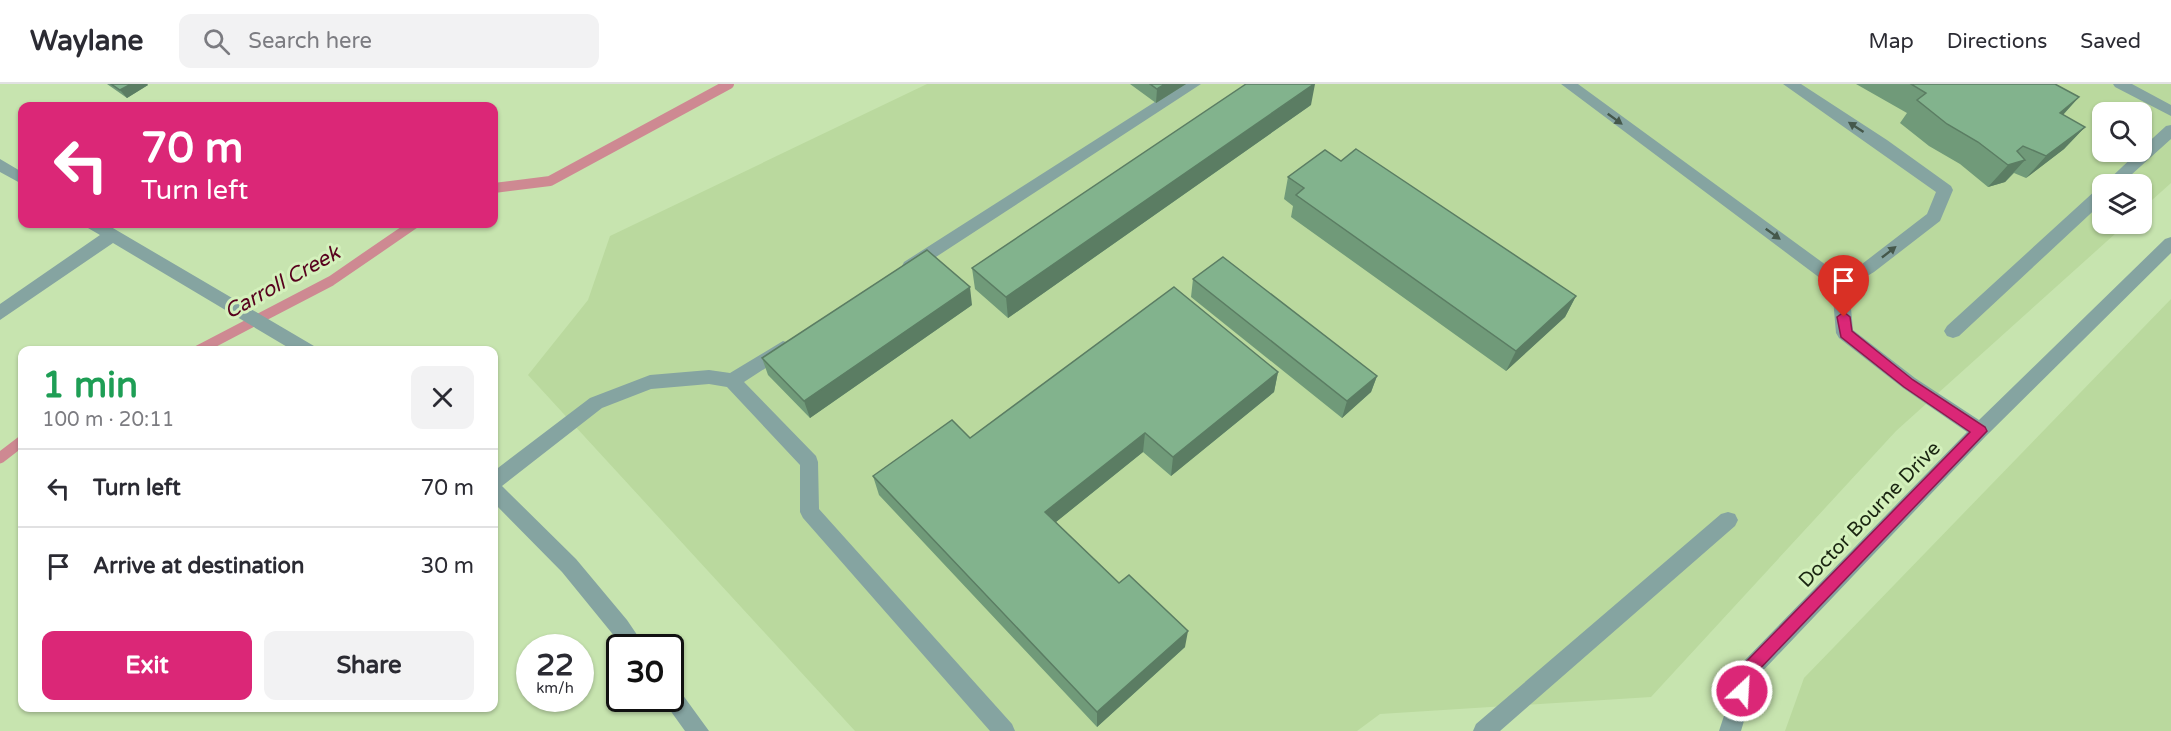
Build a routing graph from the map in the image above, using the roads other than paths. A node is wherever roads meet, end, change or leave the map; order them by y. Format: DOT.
graph roads {
  1 [pos="1194,84"];
  2 [pos="1568,84"];
  3 [pos="1790,84"];
  4 [pos="2120,84"];
  5 [pos="2171,111"];
  6 [pos="2171,130"];
  7 [pos="0,165"];
  8 [pos="2123,174"];
  9 [pos="18,176"];
  10 [pos="2092,203"];
  11 [pos="101,228"];
  12 [pos="113,235"];
  13 [pos="2170,245"];
  14 [pos="893,278"];
  15 [pos="1840,284"];
  16 [pos="0,313"];
  17 [pos="1953,331"];
  18 [pos="792,342"];
  19 [pos="300,346"];
  20 [pos="732,381"];
  21 [pos="1980,431"];
  22 [pos="498,478"];
  23 [pos="498,494"];
  24 [pos="1728,520"];
  25 [pos="626,634"];
  26 [pos="684,712"];
  27 [pos="698,731"];
  28 [pos="1004,731"];
  29 [pos="1484,731"];
  30 [pos="1730,731"];
  1 -- 14 [label="street"];
  2 -- 15 [label="street, one-way"];
  15 -- 3 [label="street, one-way"];
  4 -- 5 [label="street"];
  6 -- 8 [label="street"];
  7 -- 9 [label="street"];
  10 -- 17 [label="street"];
  11 -- 12 [label="street"];
  12 -- 16 [label="street"];
  12 -- 19 [label="street"];
  13 -- 21 [label="street, Doctor Bourne Drive"];
  15 -- 21 [label="street"];
  18 -- 20 [label="street"];
  20 -- 22 [label="street"];
  20 -- 28 [label="street"];
  21 -- 30 [label="street, Doctor Bourne Drive"];
  23 -- 25 [label="street"];
  24 -- 29 [label="street"];
  26 -- 27 [label="street"];
}
